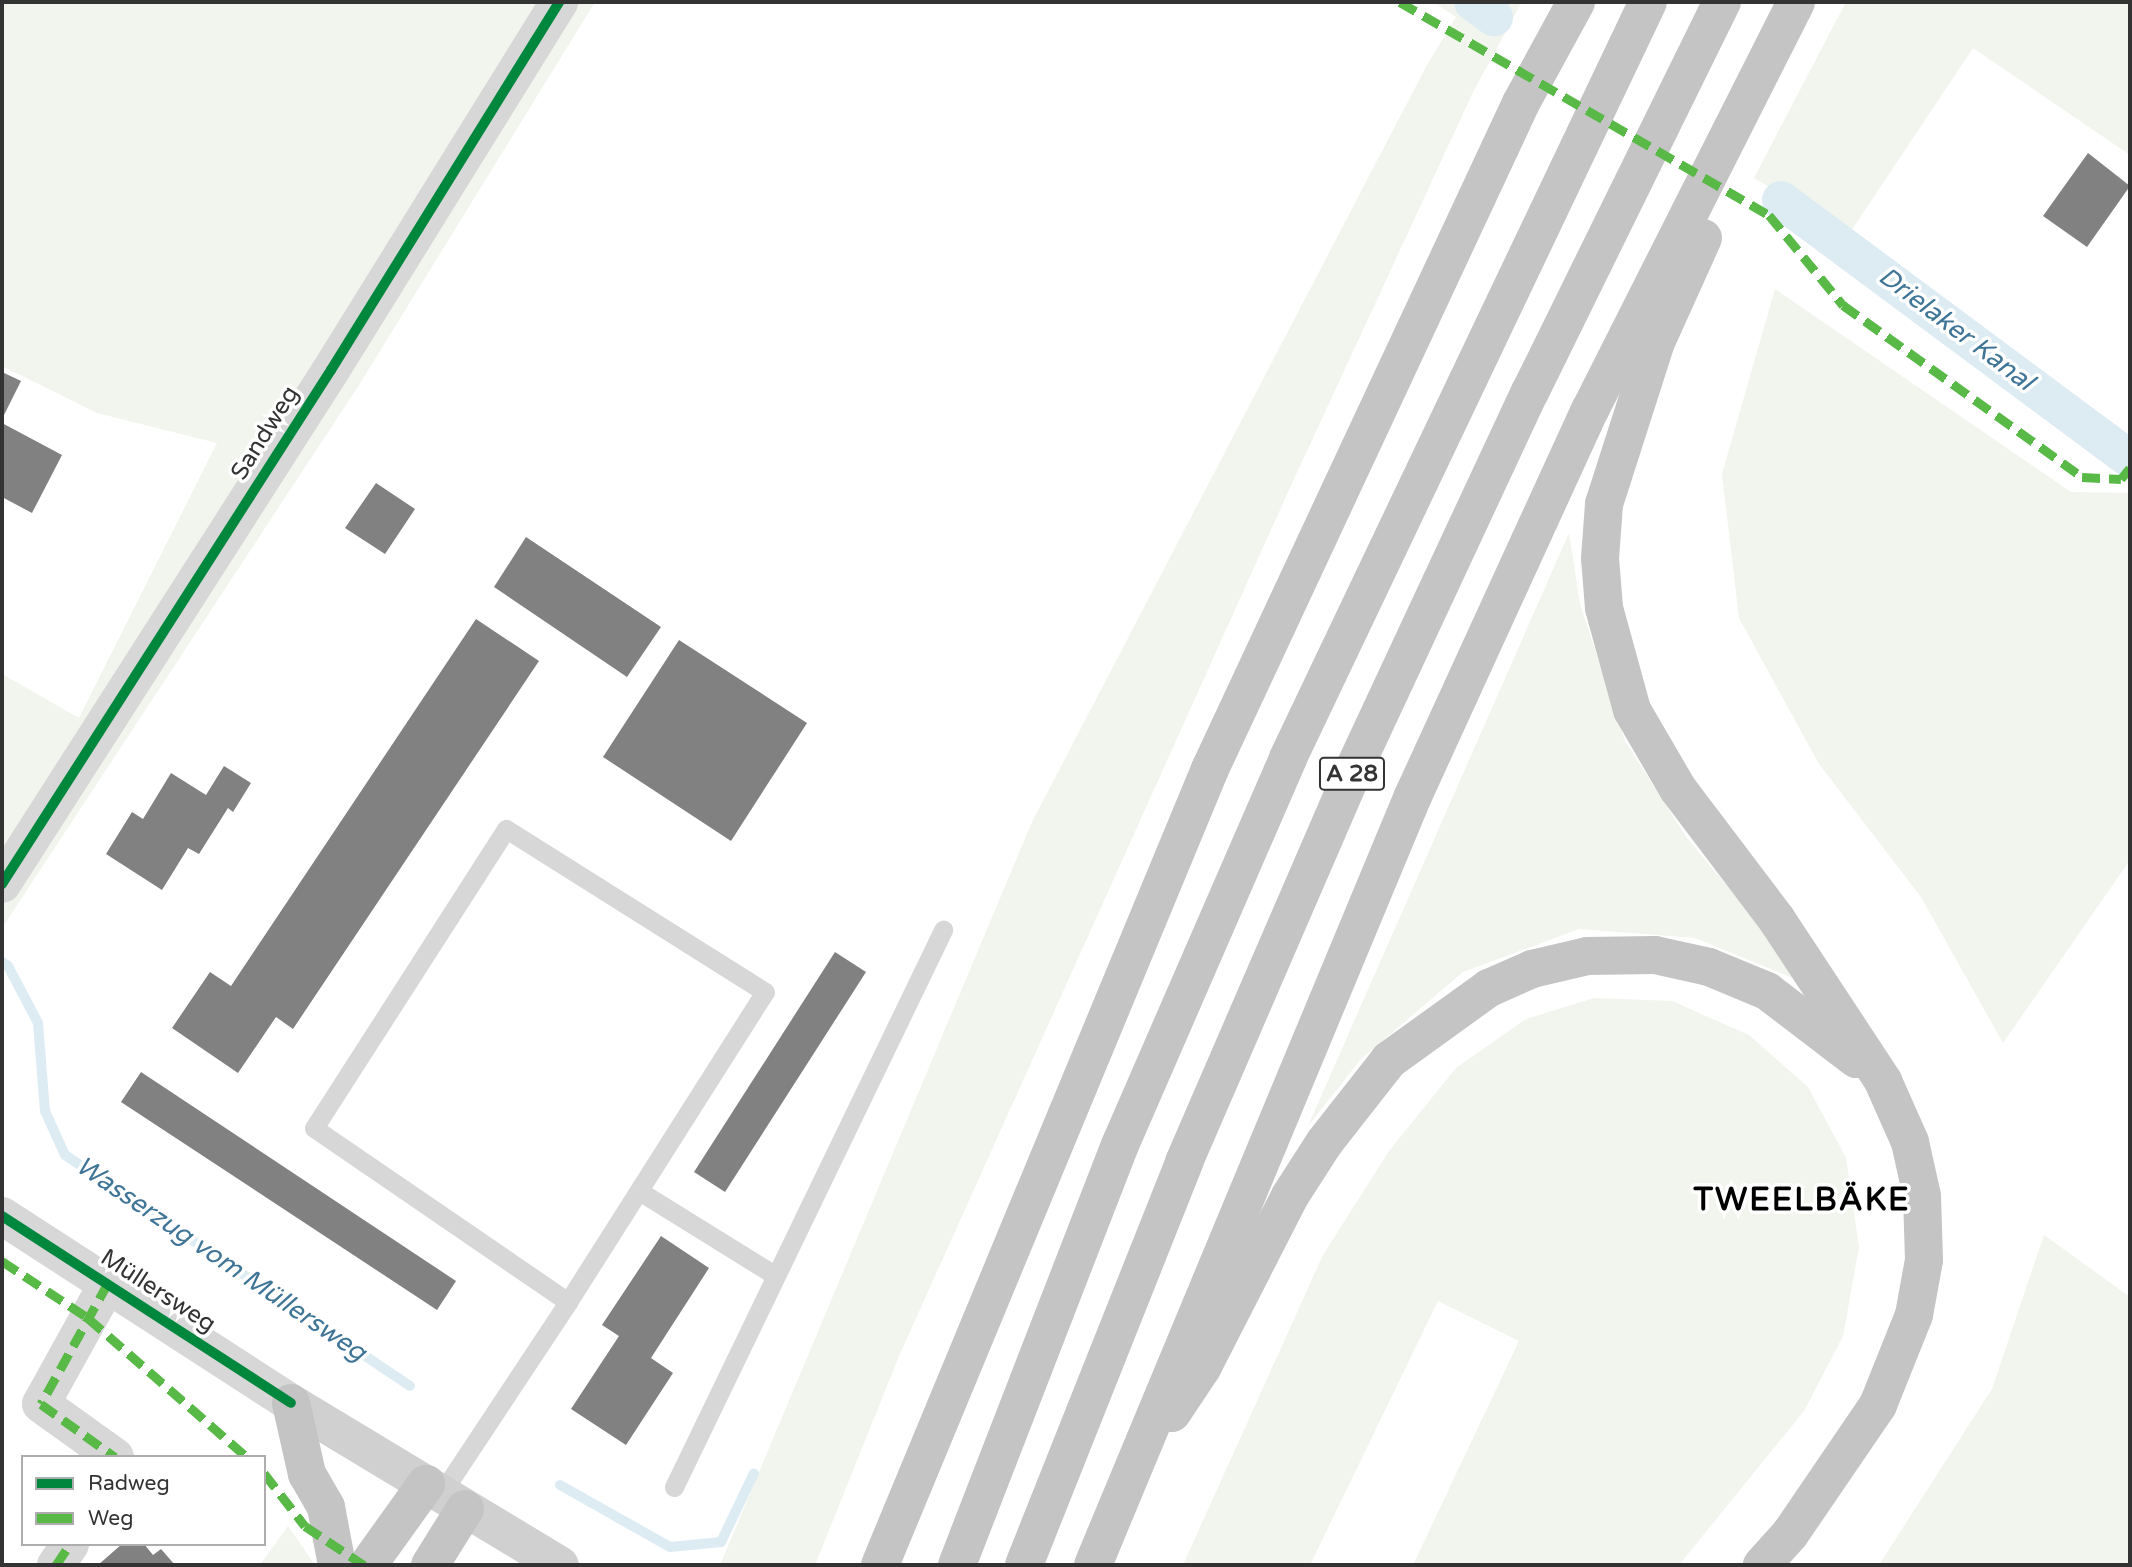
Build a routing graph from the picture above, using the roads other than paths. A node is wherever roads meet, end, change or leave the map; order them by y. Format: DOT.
graph roads {
  1 [pos="559,2"];
  2 [pos="1576,2"];
  3 [pos="1648,2"];
  4 [pos="1722,2"];
  5 [pos="1796,2"];
  6 [pos="1774,45"];
  7 [pos="2,884"];
  8 [pos="943,930"];
  9 [pos="1883,1081"];
  10 [pos="639,1191"];
  11 [pos="2,1216"];
  12 [pos="776,1276"];
  13 [pos="108,1283"];
  14 [pos="568,1302"];
  15 [pos="291,1403"];
  16 [pos="112,1455"];
  17 [pos="1124,1484"];
  18 [pos="674,1487"];
  19 [pos="444,1496"];
  20 [pos="69,1546"];
  21 [pos="885,1550"];
  22 [pos="959,1560"];
  23 [pos="56,1565"];
  24 [pos="337,1565"];
  25 [pos="368,1565"];
  26 [pos="430,1565"];
  27 [pos="560,1565"];
  28 [pos="1024,1565"];
  29 [pos="1093,1565"];
  30 [pos="1762,1565"];
  1 -- 7 [label="street, Sandweg"];
  2 -- 21 [label="highway"];
  3 -- 22 [label="highway, A 28"];
  4 -- 28 [label="highway, A 28"];
  5 -- 6 [label="highway"];
  6 -- 9 [label="highway"];
  6 -- 17 [label="highway"];
  8 -- 12 [label="lane"];
  9 -- 17 [label="highway"];
  9 -- 30 [label="highway"];
  10 -- 12 [label="lane"];
  10 -- 14 [label="lane"];
  10 -- 14 [label="lane"];
  11 -- 13 [label="street, Müllersweg"];
  12 -- 18 [label="lane"];
  13 -- 15 [label="street, Müllersweg"];
  13 -- 16 [label="street, Müllersweg"];
  14 -- 19 [label="lane"];
  15 -- 19 [label="main road, Müllersweg"];
  15 -- 24 [label="highway"];
  17 -- 29 [label="highway"];
  19 -- 25 [label="highway"];
  19 -- 26 [label="highway"];
  19 -- 27 [label="main road, Müllersweg"];
  20 -- 23 [label="street"];
}
